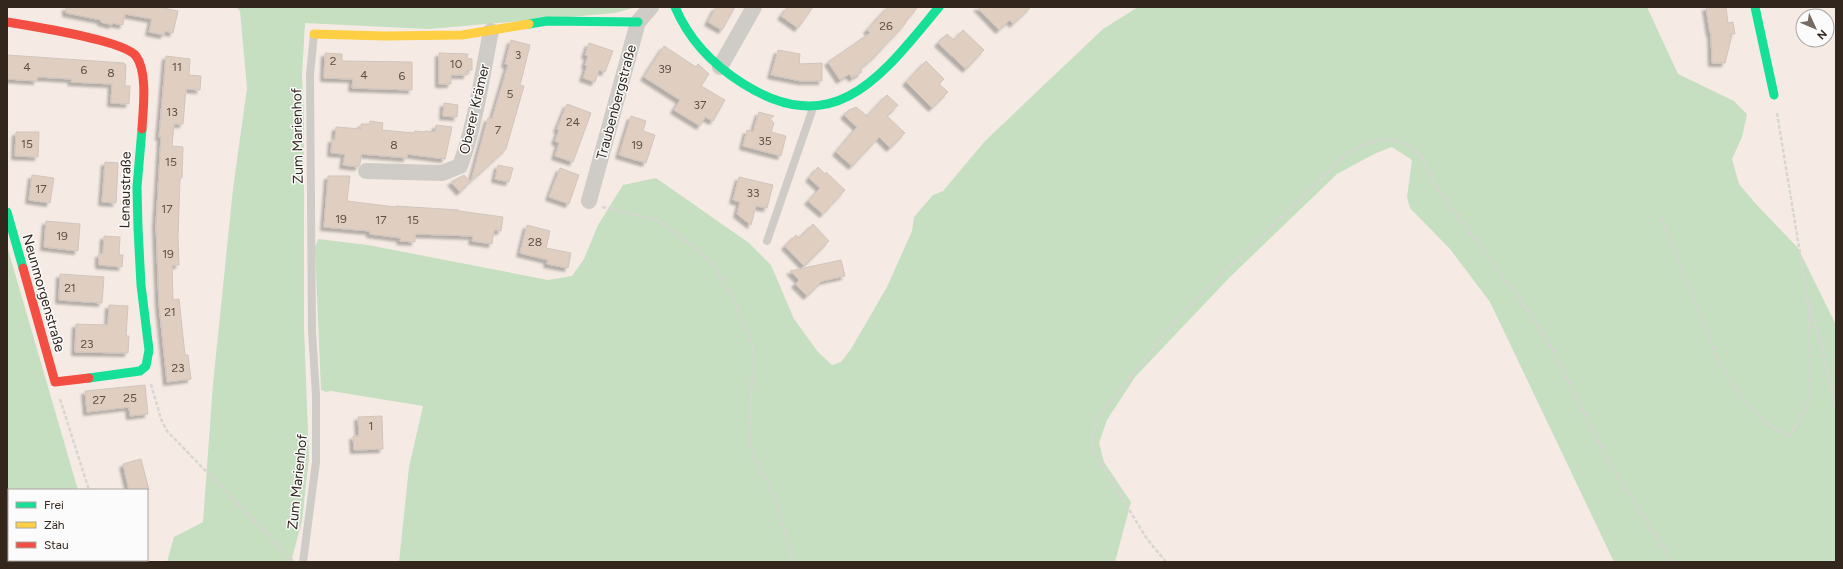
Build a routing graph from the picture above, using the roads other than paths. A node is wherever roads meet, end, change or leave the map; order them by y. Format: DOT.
graph roads {
  1 [pos="651,7"];
  2 [pos="675,7"];
  3 [pos="754,7"];
  4 [pos="939,7"];
  5 [pos="1755,7"];
  6 [pos="7,22"];
  7 [pos="638,22"];
  8 [pos="492,31"];
  9 [pos="314,34"];
  10 [pos="720,67"];
  11 [pos="1774,94"];
  12 [pos="813,107"];
  13 [pos="366,171"];
  14 [pos="588,201"];
  15 [pos="7,212"];
  16 [pos="767,241"];
  17 [pos="55,382"];
  18 [pos="303,562"];
  1 -- 7 [label="street, Traubenbergstraße"];
  2 -- 10 [label="street"];
  3 -- 10 [label="street"];
  4 -- 12 [label="street"];
  5 -- 11 [label="street"];
  6 -- 17 [label="street, Lenaustraße"];
  7 -- 8 [label="street, Zum Marienhof"];
  7 -- 14 [label="street, Traubenbergstraße"];
  8 -- 9 [label="street, Zum Marienhof"];
  8 -- 13 [label="street, Oberer Krämer"];
  9 -- 18 [label="lane, Zum Marienhof"];
  10 -- 12 [label="street"];
  12 -- 16 [label="lane"];
  15 -- 17 [label="street, Neunmorgenstraße"];
}
